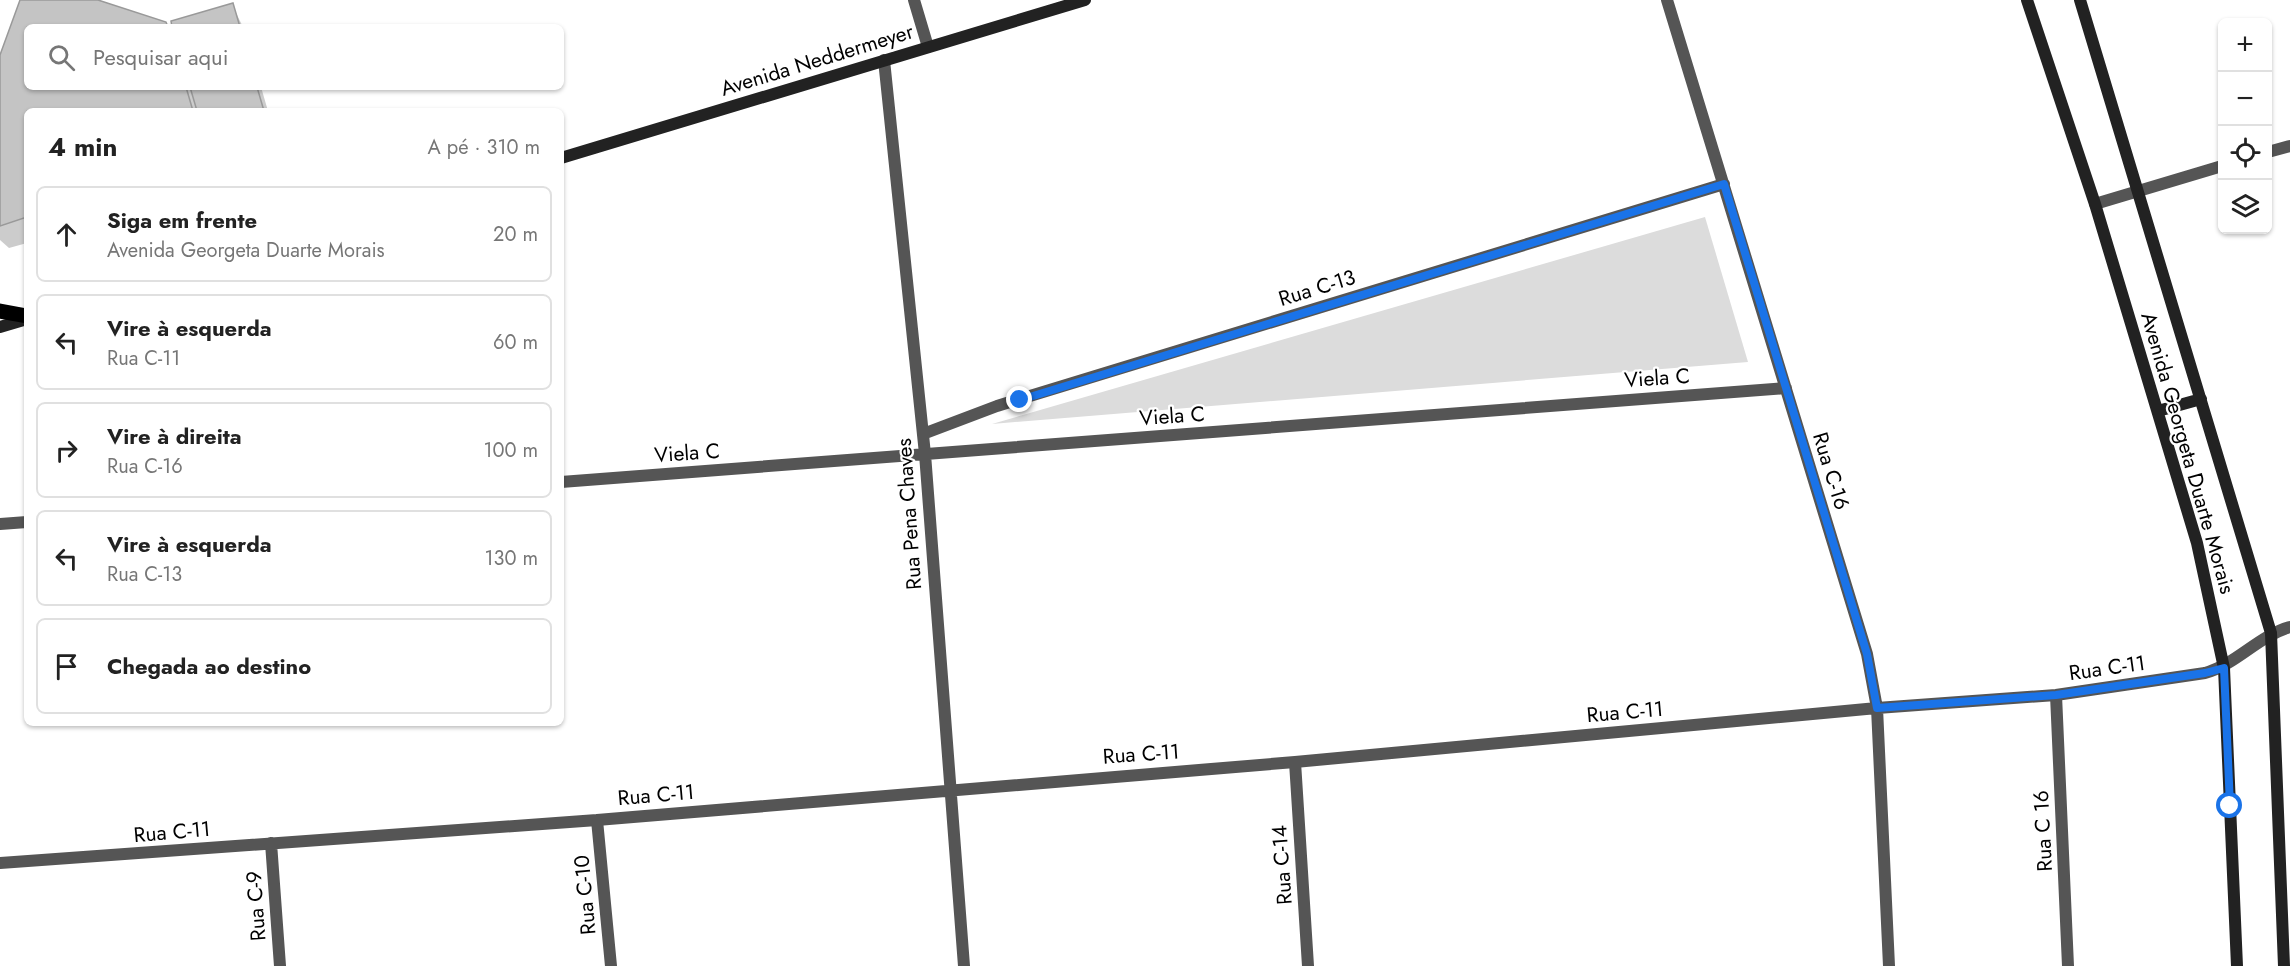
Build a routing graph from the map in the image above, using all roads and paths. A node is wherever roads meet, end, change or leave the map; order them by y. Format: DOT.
graph roads {
  1 [pos="914,0"];
  2 [pos="1085,0"];
  3 [pos="1667,0"];
  4 [pos="2026,0"];
  5 [pos="2080,0"];
  6 [pos="928,47"];
  7 [pos="884,60"];
  8 [pos="2290,146"];
  9 [pos="2272,151"];
  10 [pos="564,157"];
  11 [pos="2218,167"];
  12 [pos="1724,184"];
  13 [pos="2139,191"];
  14 [pos="2095,204"];
  15 [pos="0,311"];
  16 [pos="24,316"];
  17 [pos="24,318"];
  18 [pos="0,327"];
  19 [pos="1786,388"];
  20 [pos="2201,399"];
  21 [pos="2158,411"];
  22 [pos="922,434"];
  23 [pos="925,454"];
  24 [pos="564,482"];
  25 [pos="24,522"];
  26 [pos="0,524"];
  27 [pos="2290,627"];
  28 [pos="2271,633"];
  29 [pos="2224,668"];
  30 [pos="2056,695"];
  31 [pos="1877,708"];
  32 [pos="1295,762"];
  33 [pos="949,789"];
  34 [pos="597,820"];
  35 [pos="271,843"];
  36 [pos="0,864"];
  37 [pos="280,966"];
  38 [pos="611,966"];
  39 [pos="964,966"];
  40 [pos="1308,966"];
  41 [pos="1889,966"];
  42 [pos="2068,966"];
  43 [pos="2237,966"];
  44 [pos="2284,966"];
  1 -- 6 [label="street"];
  2 -- 6 [label="main road, Avenida Neddermeyer"];
  3 -- 12 [label="street, Rua C-16"];
  4 -- 14 [label="main road, Avenida Georgeta Duarte Morais"];
  5 -- 13 [label="main road, Avenida Georgeta Duarte Morais"];
  6 -- 7 [label="main road, Avenida Neddermeyer"];
  7 -- 10 [label="main road, Avenida Neddermeyer"];
  7 -- 22 [label="street, Rua Pena Chaves"];
  8 -- 9 [label="street"];
  11 -- 13 [label="street"];
  12 -- 19 [label="street, Rua C-16"];
  12 -- 22 [label="street, Rua C-13"];
  13 -- 14 [label="street"];
  13 -- 20 [label="main road, Avenida Georgeta Duarte Morais"];
  14 -- 21 [label="main road, Avenida Georgeta Duarte Morais"];
  15 -- 16 [label="main road"];
  17 -- 18 [label="main road"];
  19 -- 23 [label="street, Viela C"];
  19 -- 31 [label="street, Rua C-16"];
  20 -- 21 [label="main road"];
  20 -- 28 [label="main road, Avenida Georgeta Duarte Morais"];
  21 -- 29 [label="main road, Avenida Georgeta Duarte Morais"];
  22 -- 23 [label="street, Rua Pena Chaves"];
  23 -- 24 [label="street, Viela C"];
  23 -- 33 [label="street, Rua Pena Chaves"];
  25 -- 26 [label="street"];
  27 -- 28 [label="street, Rua C-11"];
  28 -- 29 [label="street, Rua C-11"];
  28 -- 44 [label="main road, Avenida Georgeta Duarte Morais"];
  29 -- 30 [label="street, Rua C-11"];
  29 -- 43 [label="main road, Avenida Georgeta Duarte Morais"];
  30 -- 31 [label="street, Rua C-11"];
  30 -- 42 [label="street, Rua C 16"];
  31 -- 32 [label="street, Rua C-11"];
  31 -- 41 [label="street, Rua C-16"];
  32 -- 33 [label="street, Rua C-11"];
  32 -- 40 [label="street, Rua C-14"];
  33 -- 34 [label="street, Rua C-11"];
  33 -- 39 [label="street, Rua Pena Chaves"];
  34 -- 35 [label="street, Rua C-11"];
  34 -- 38 [label="street, Rua C-10"];
  35 -- 36 [label="street, Rua C-11"];
  35 -- 37 [label="street, Rua C-9"];
}
